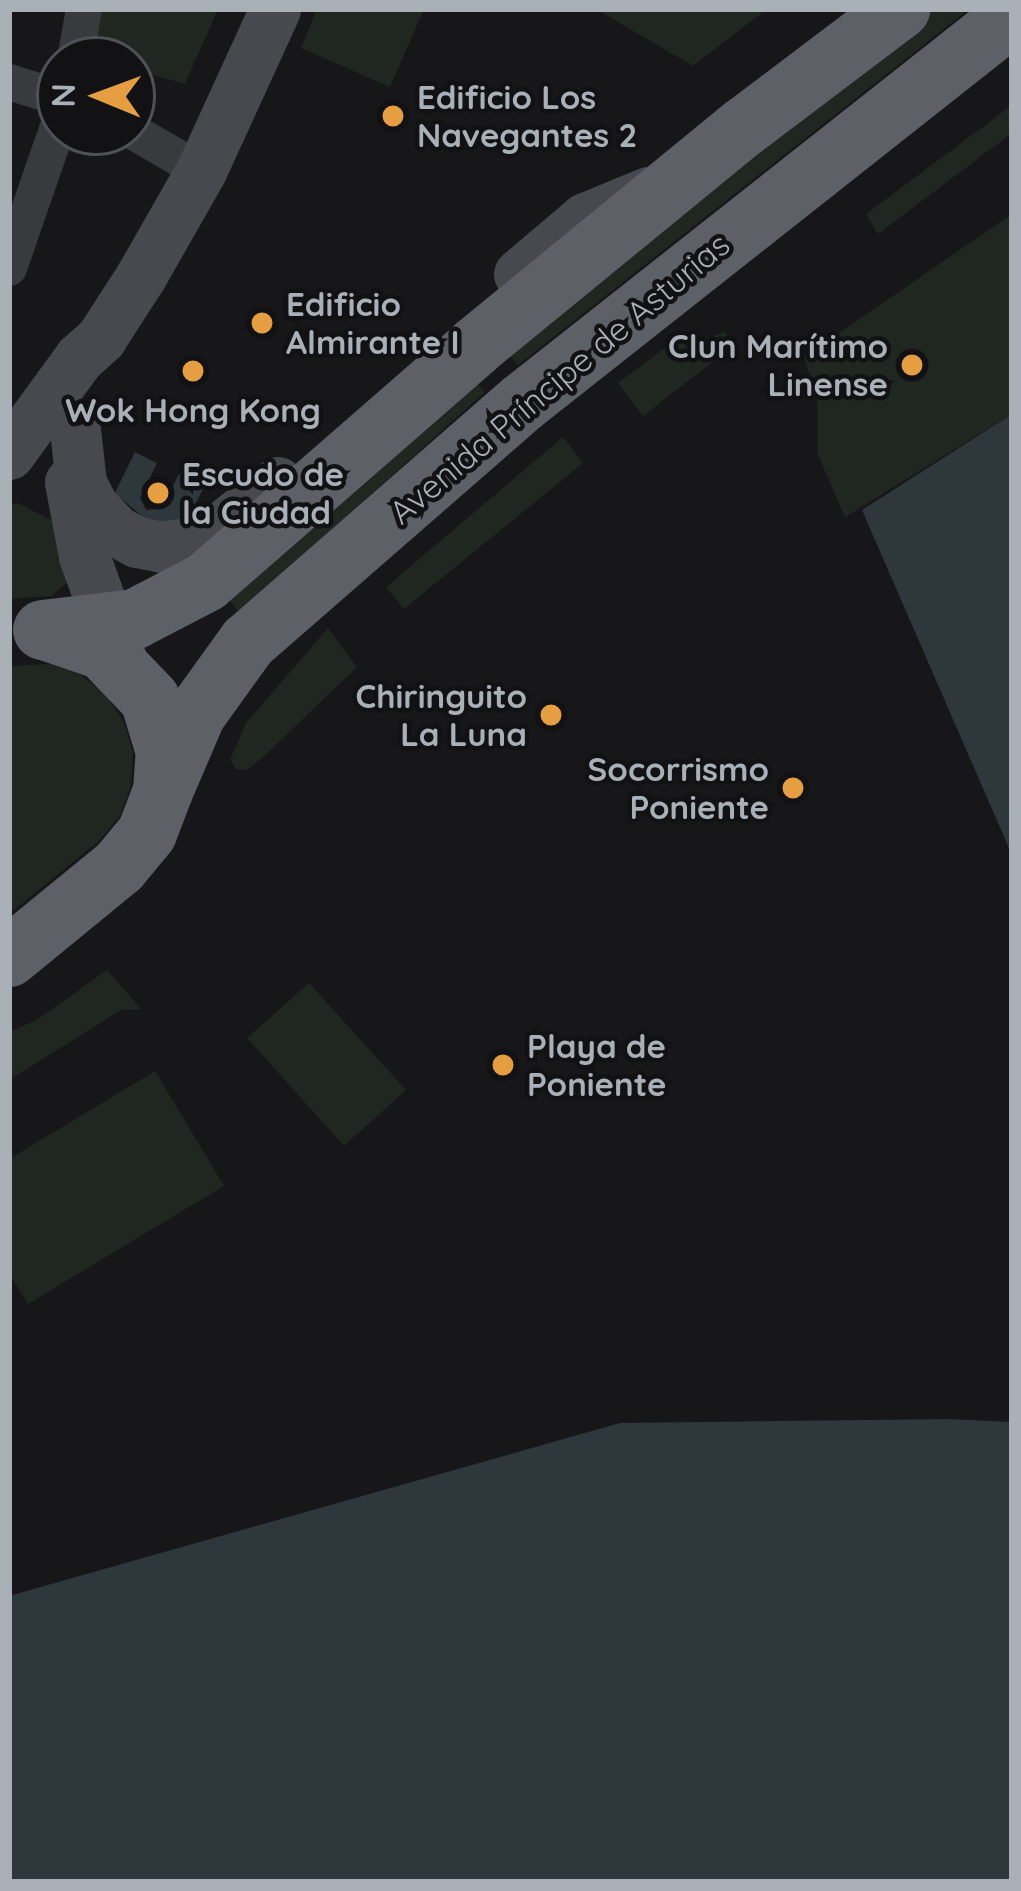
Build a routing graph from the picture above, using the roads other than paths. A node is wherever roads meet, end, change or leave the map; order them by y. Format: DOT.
graph roads {
  1 [pos="275,9"];
  2 [pos="900,9"];
  3 [pos="1012,16"];
  4 [pos="156,145"];
  5 [pos="48,156"];
  6 [pos="201,171"];
  7 [pos="669,188"];
  8 [pos="9,268"];
  9 [pos="101,338"];
  10 [pos="75,430"];
  11 [pos="9,454"];
  12 [pos="26,632"];
  13 [pos="116,647"];
  14 [pos="163,790"];
  15 [pos="9,957"];
  1 -- 6 [label="main road"];
  2 -- 7 [label="highway"];
  3 -- 14 [label="highway, Avenida Príncipe de Asturias"];
  4 -- 6 [label="street"];
  5 -- 8 [label="street"];
  6 -- 9 [label="main road"];
  7 -- 10 [label="main road"];
  7 -- 13 [label="highway"];
  9 -- 10 [label="main road"];
  9 -- 11 [label="main road"];
  10 -- 13 [label="main road"];
  12 -- 13 [label="highway"];
  13 -- 14 [label="highway"];
  14 -- 15 [label="highway, Avenida Príncipe de Asturias"];
}
